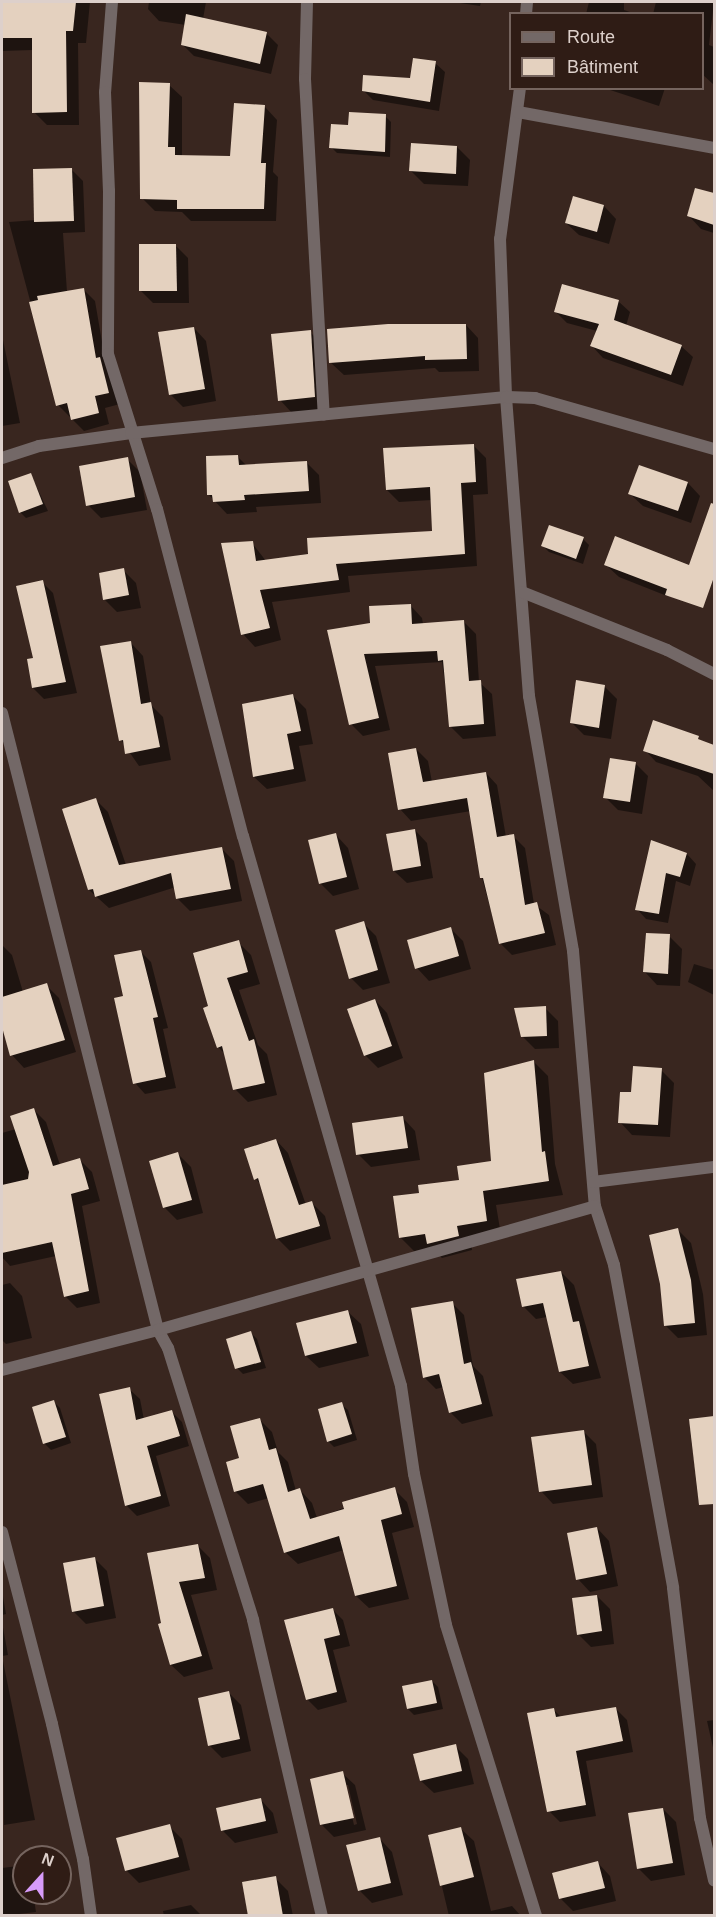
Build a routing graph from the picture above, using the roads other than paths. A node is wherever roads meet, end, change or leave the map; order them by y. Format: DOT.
graph roads {
  1 [pos="112,2"];
  2 [pos="307,2"];
  3 [pos="520,90"];
  4 [pos="518,112"];
  5 [pos="714,148"];
  6 [pos="506,397"];
  7 [pos="324,414"];
  8 [pos="131,433"];
  9 [pos="714,449"];
  10 [pos="2,458"];
  11 [pos="522,592"];
  12 [pos="714,674"];
  13 [pos="2,713"];
  14 [pos="714,1167"];
  15 [pos="593,1182"];
  16 [pos="594,1206"];
  17 [pos="366,1270"];
  18 [pos="158,1330"];
  19 [pos="2,1370"];
  20 [pos="2,1533"];
  21 [pos="714,1880"];
  22 [pos="91,1916"];
  23 [pos="322,1916"];
  24 [pos="536,1916"];
  1 -- 8 [label="street"];
  2 -- 7 [label="street"];
  3 -- 4 [label="street"];
  4 -- 5 [label="street"];
  4 -- 6 [label="street"];
  6 -- 7 [label="street"];
  6 -- 9 [label="street"];
  6 -- 11 [label="street"];
  7 -- 8 [label="street"];
  8 -- 10 [label="street"];
  8 -- 17 [label="street"];
  11 -- 12 [label="street"];
  11 -- 15 [label="street"];
  13 -- 18 [label="street"];
  14 -- 15 [label="street"];
  15 -- 16 [label="street"];
  16 -- 17 [label="street"];
  16 -- 21 [label="street"];
  17 -- 18 [label="street"];
  17 -- 24 [label="street"];
  18 -- 19 [label="street"];
  18 -- 23 [label="street"];
  20 -- 22 [label="street"];
}
